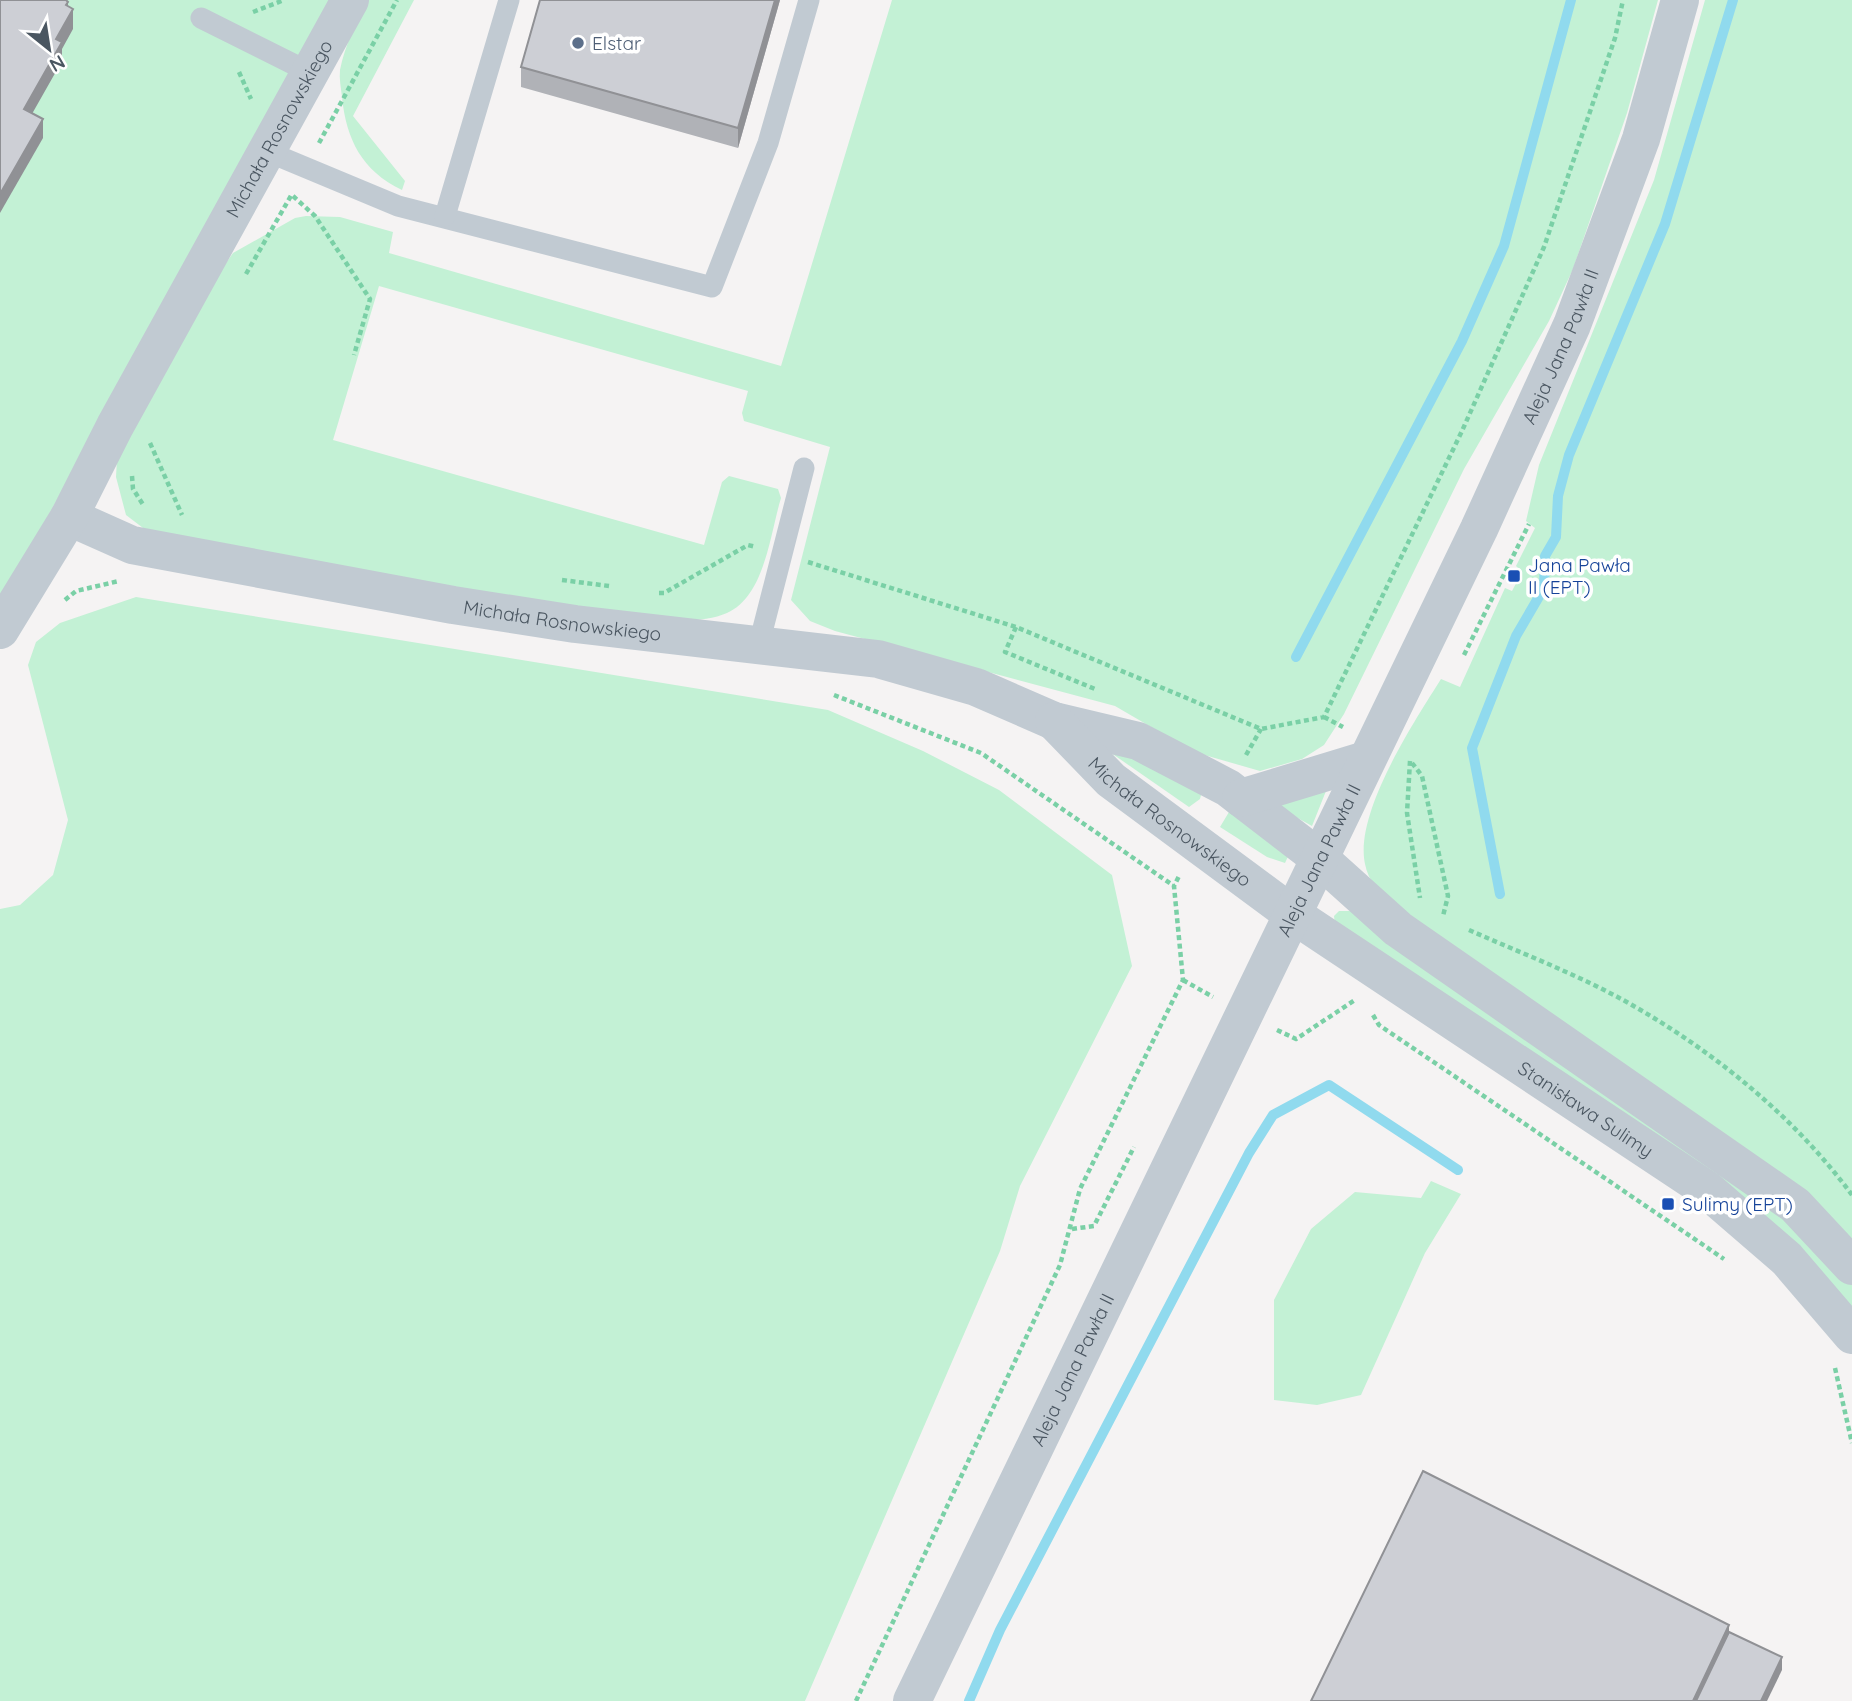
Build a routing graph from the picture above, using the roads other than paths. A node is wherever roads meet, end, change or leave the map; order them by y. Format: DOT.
graph roads {
  1 [pos="349,0"];
  2 [pos="509,0"];
  3 [pos="809,0"];
  4 [pos="1680,0"];
  5 [pos="201,18"];
  6 [pos="309,72"];
  7 [pos="266,151"];
  8 [pos="445,216"];
  9 [pos="804,468"];
  10 [pos="68,517"];
  11 [pos="0,630"];
  12 [pos="758,644"];
  13 [pos="1054,721"];
  14 [pos="1366,760"];
  15 [pos="1241,798"];
  16 [pos="1320,858"];
  17 [pos="1292,914"];
  18 [pos="1852,1266"];
  19 [pos="1843,1349"];
  20 [pos="912,1701"];
  1 -- 6 [label="street, Michała Rosnowskiego"];
  2 -- 8 [label="lane"];
  3 -- 8 [label="lane"];
  4 -- 14 [label="street, Aleja Jana Pawła II"];
  5 -- 6 [label="lane"];
  6 -- 7 [label="street, Michała Rosnowskiego"];
  7 -- 8 [label="lane"];
  7 -- 10 [label="street, Michała Rosnowskiego"];
  9 -- 12 [label="lane"];
  10 -- 11 [label="street, Michała Rosnowskiego"];
  10 -- 12 [label="street, Michała Rosnowskiego"];
  12 -- 13 [label="street, Michała Rosnowskiego"];
  13 -- 15 [label="street, Michała Rosnowskiego"];
  13 -- 17 [label="street, Michała Rosnowskiego"];
  14 -- 15 [label="street"];
  14 -- 16 [label="street, Aleja Jana Pawła II"];
  15 -- 16 [label="street, Michała Rosnowskiego"];
  16 -- 17 [label="street, Aleja Jana Pawła II"];
  16 -- 18 [label="street"];
  17 -- 19 [label="street, Stanisława Sulimy"];
  17 -- 20 [label="street, Aleja Jana Pawła II"];
}
